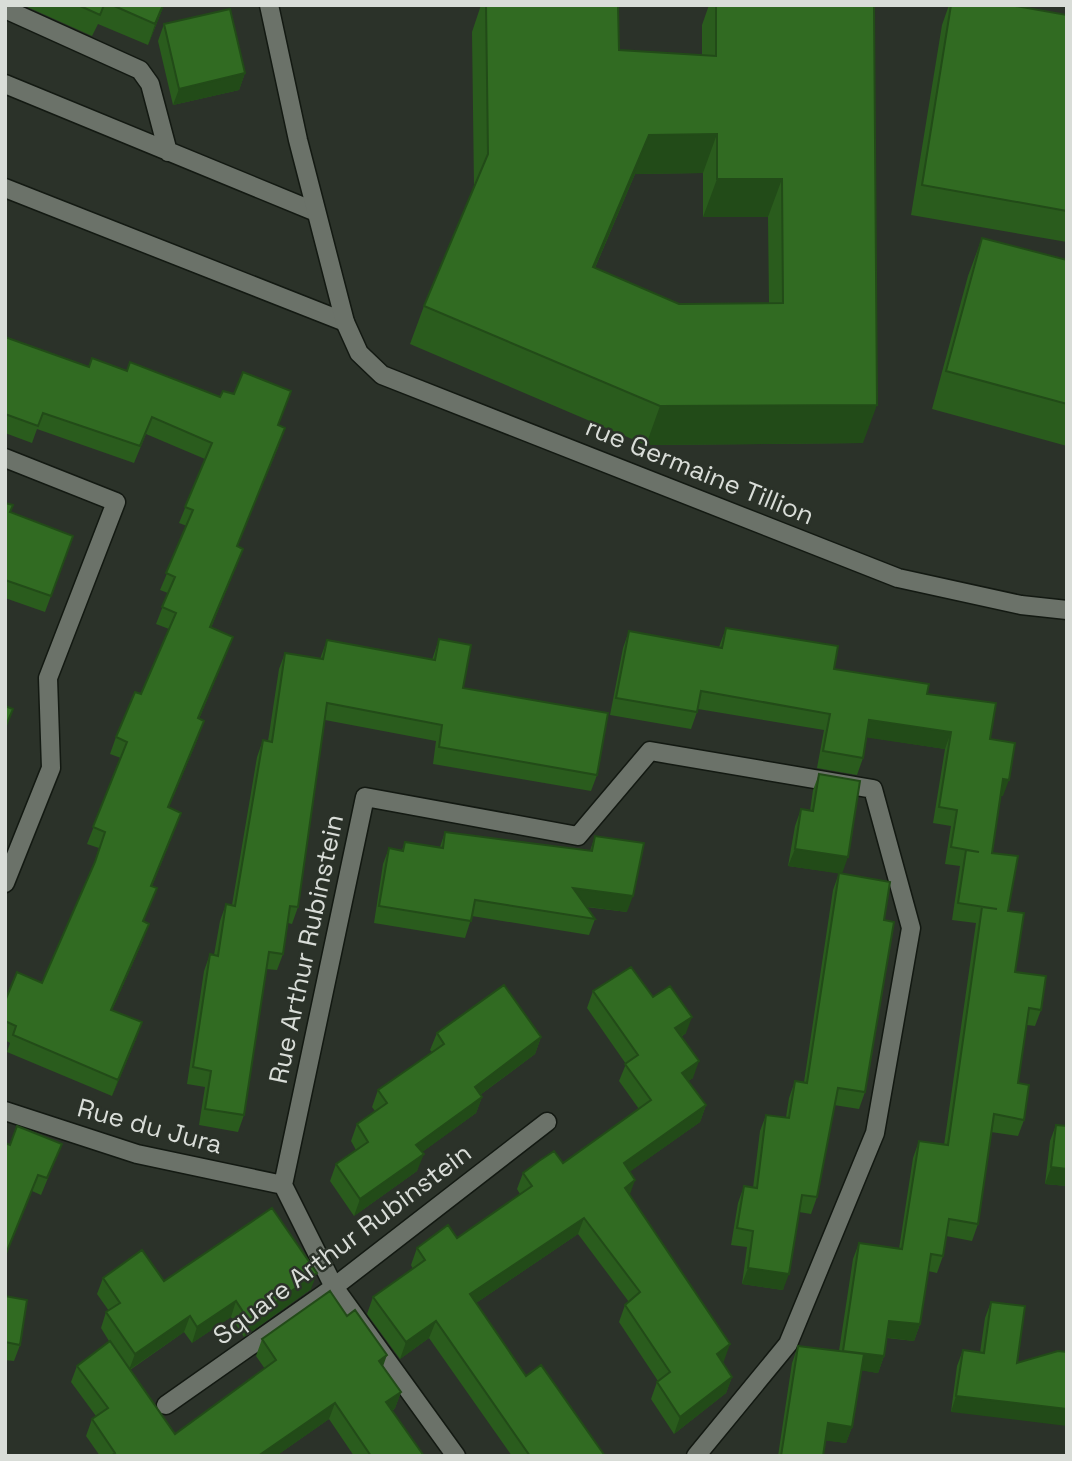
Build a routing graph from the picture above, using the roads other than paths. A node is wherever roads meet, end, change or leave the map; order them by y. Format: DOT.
graph roads {
  1 [pos="269,5"];
  2 [pos="5,9"];
  3 [pos="5,84"];
  4 [pos="168,152"];
  5 [pos="5,188"];
  6 [pos="316,212"];
  7 [pos="345,322"];
  8 [pos="5,458"];
  9 [pos="1067,610"];
  10 [pos="5,883"];
  11 [pos="5,1111"];
  12 [pos="547,1122"];
  13 [pos="283,1185"];
  14 [pos="334,1287"];
  15 [pos="166,1405"];
  16 [pos="456,1456"];
  17 [pos="696,1456"];
  1 -- 6 [label="street, rue Germaine Tillion"];
  2 -- 4 [label="street"];
  3 -- 4 [label="street"];
  4 -- 6 [label="street"];
  5 -- 7 [label="street"];
  6 -- 7 [label="street, rue Germaine Tillion"];
  7 -- 9 [label="street, rue Germaine Tillion"];
  8 -- 10 [label="street"];
  11 -- 13 [label="street, Rue du Jura"];
  12 -- 14 [label="street, Square Arthur Rubinstein"];
  13 -- 14 [label="street"];
  13 -- 17 [label="street, Rue Arthur Rubinstein"];
  14 -- 15 [label="street, Square Arthur Rubinstein"];
  14 -- 16 [label="street"];
}
